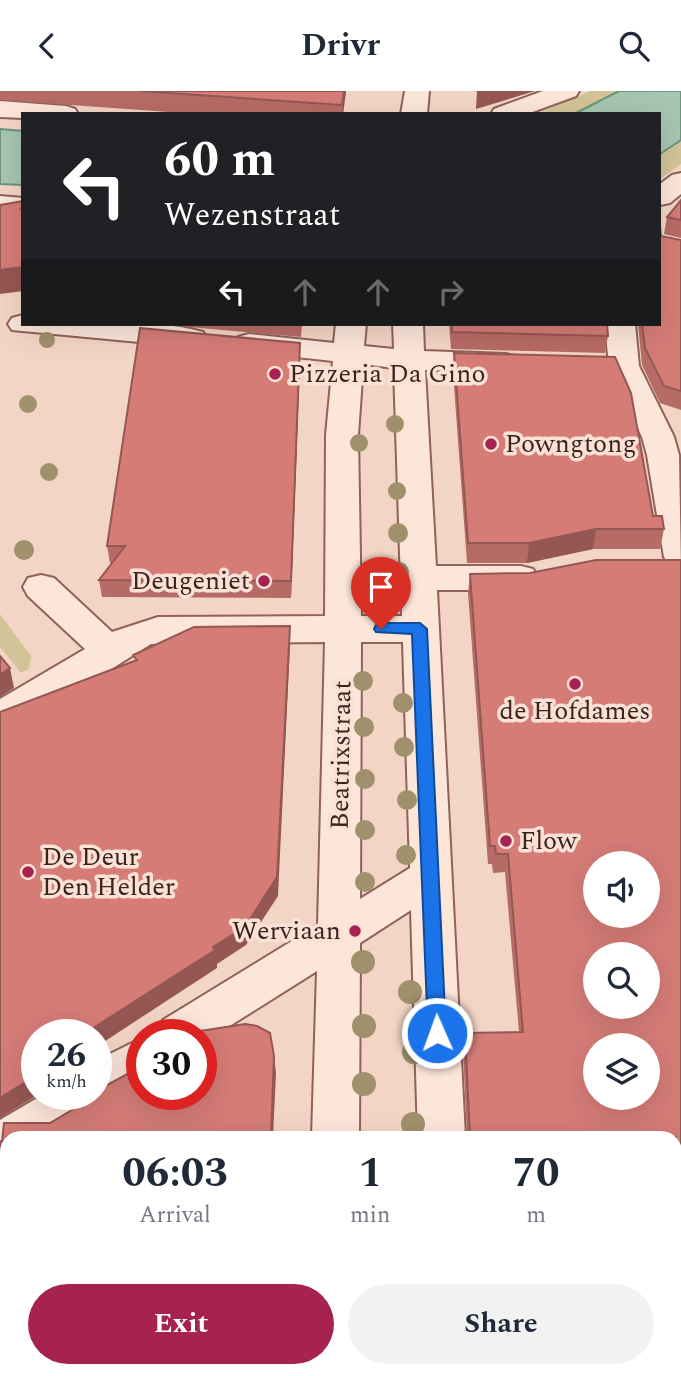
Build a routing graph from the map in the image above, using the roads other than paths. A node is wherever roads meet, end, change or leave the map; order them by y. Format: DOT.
graph roads {
  1 [pos="417,91"];
  2 [pos="567,91"];
  3 [pos="0,109"];
  4 [pos="40,112"];
  5 [pos="414,112"];
  6 [pos="509,112"];
  7 [pos="681,181"];
  8 [pos="661,196"];
  9 [pos="0,204"];
  10 [pos="21,206"];
  11 [pos="0,322"];
  12 [pos="21,324"];
  13 [pos="47,326"];
  14 [pos="408,326"];
  15 [pos="620,326"];
  16 [pos="349,339"];
  17 [pos="409,360"];
  18 [pos="530,363"];
  19 [pos="666,429"];
  20 [pos="673,474"];
  21 [pos="676,557"];
  22 [pos="553,572"];
  23 [pos="418,578"];
  24 [pos="41,587"];
  25 [pos="343,629"];
  26 [pos="420,629"];
  27 [pos="108,649"];
  28 [pos="0,716"];
  29 [pos="430,877"];
  30 [pos="338,935"];
  31 [pos="203,1019"];
  32 [pos="58,1110"];
  33 [pos="24,1131"];
  34 [pos="336,1131"];
  35 [pos="442,1131"];
  1 -- 5 [label="street"];
  2 -- 6 [label="street"];
  3 -- 4 [label="street"];
  7 -- 8 [label="street"];
  9 -- 10 [label="street"];
  11 -- 12 [label="street"];
  13 -- 16 [label="street"];
  14 -- 17 [label="street"];
  15 -- 19 [label="street"];
  16 -- 17 [label="street"];
  16 -- 25 [label="street, Beatrixstraat"];
  17 -- 18 [label="street"];
  17 -- 23 [label="street"];
  19 -- 20 [label="street"];
  20 -- 21 [label="street"];
  22 -- 23 [label="street"];
  23 -- 26 [label="street"];
  24 -- 27 [label="street"];
  25 -- 26 [label="street"];
  25 -- 27 [label="street"];
  25 -- 30 [label="street, Beatrixstraat"];
  26 -- 29 [label="street"];
  27 -- 28 [label="street"];
  29 -- 30 [label="street"];
  29 -- 35 [label="street"];
  30 -- 31 [label="street"];
  30 -- 34 [label="street, Beatrixstraat"];
  32 -- 33 [label="street"];
}
